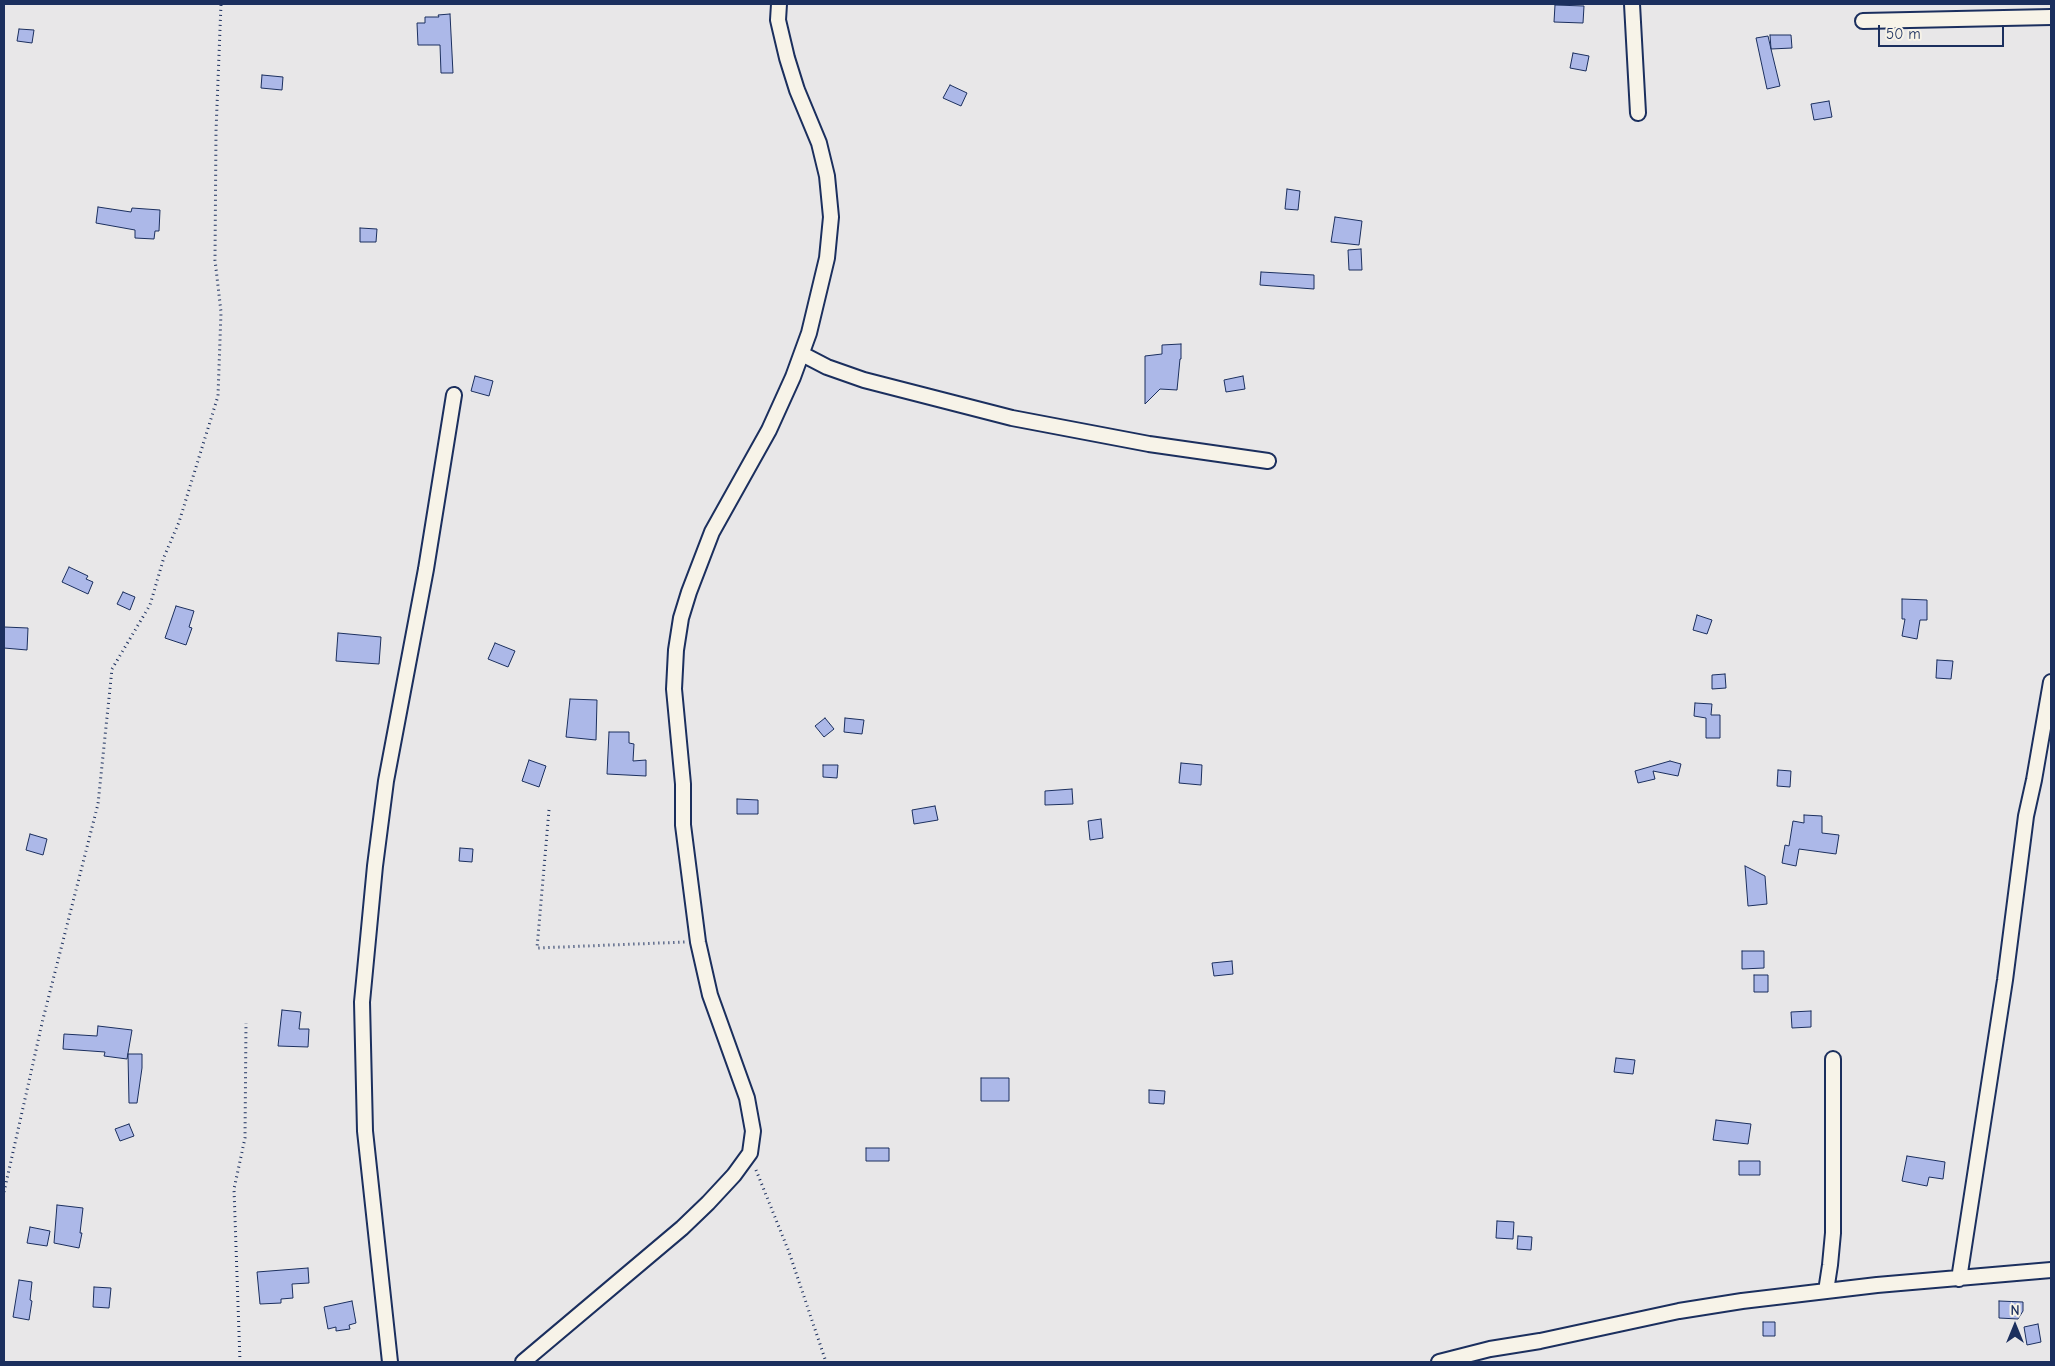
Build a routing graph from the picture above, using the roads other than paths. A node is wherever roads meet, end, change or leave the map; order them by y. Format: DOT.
graph roads {
  1 [pos="779,4"];
  2 [pos="1632,4"];
  3 [pos="2051,18"];
  4 [pos="1863,21"];
  5 [pos="1638,113"];
  6 [pos="802,354"];
  7 [pos="454,395"];
  8 [pos="1268,461"];
  9 [pos="2051,682"];
  10 [pos="1833,1059"];
  11 [pos="2051,1270"];
  12 [pos="1959,1279"];
  13 [pos="1826,1291"];
  14 [pos="390,1362"];
  15 [pos="523,1362"];
  16 [pos="1439,1362"];
  1 -- 6 [label="street"];
  2 -- 5 [label="street"];
  3 -- 4 [label="street"];
  6 -- 8 [label="street"];
  6 -- 15 [label="street"];
  7 -- 14 [label="street"];
  9 -- 12 [label="street"];
  10 -- 13 [label="street"];
  11 -- 12 [label="street"];
  12 -- 13 [label="street"];
  13 -- 16 [label="street"];
}
